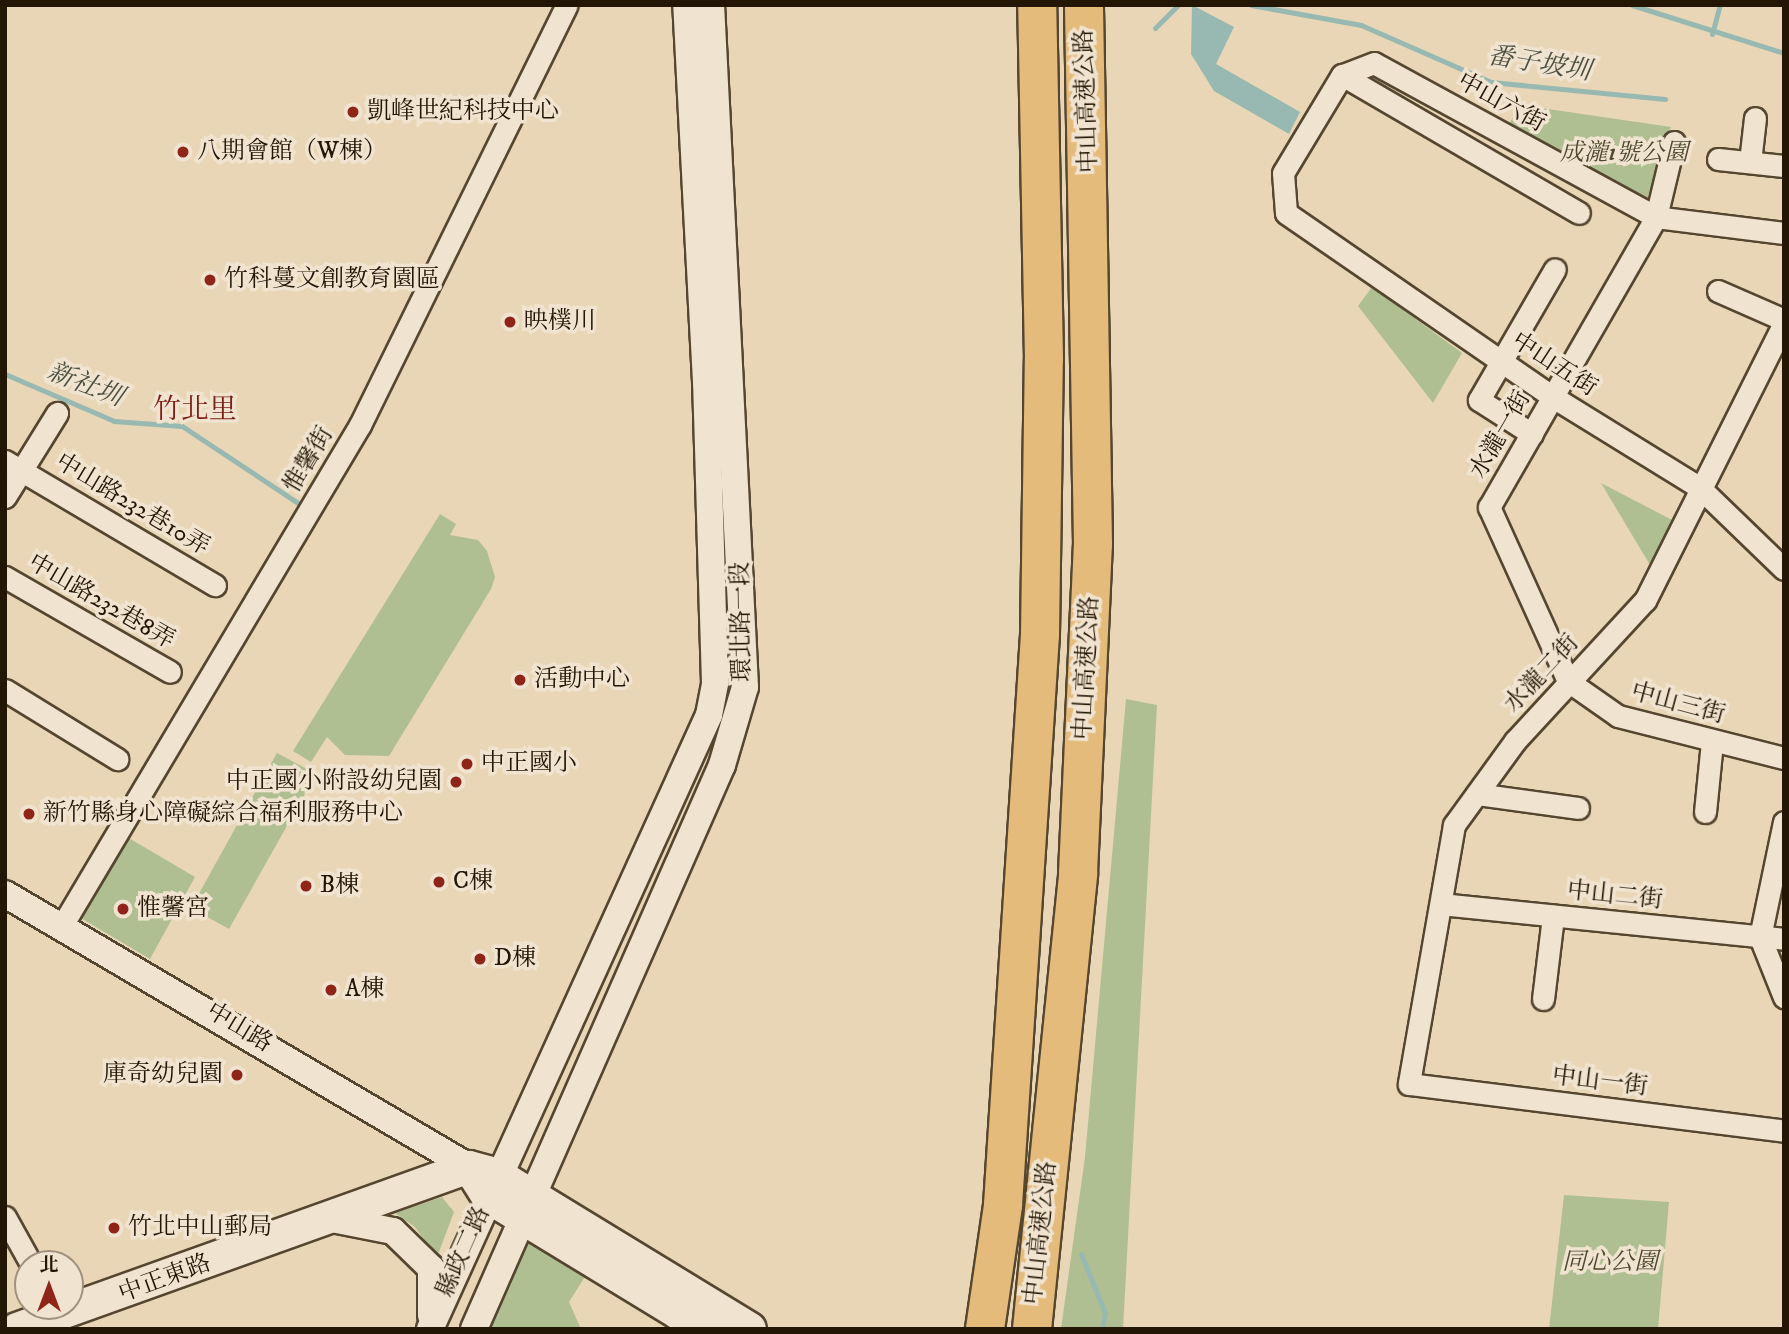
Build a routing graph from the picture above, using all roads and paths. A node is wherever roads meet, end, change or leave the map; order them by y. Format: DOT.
graph roads {
  1 [pos="567,5"];
  2 [pos="686,5"];
  3 [pos="711,5"];
  4 [pos="1038,5"];
  5 [pos="1084,5"];
  6 [pos="1342,75"];
  7 [pos="1755,118"];
  8 [pos="1674,142"];
  9 [pos="1718,159"];
  10 [pos="1750,162"];
  11 [pos="1784,166"];
  12 [pos="1579,213"];
  13 [pos="1656,217"];
  14 [pos="1784,233"];
  15 [pos="1555,269"];
  16 [pos="1718,291"];
  17 [pos="1784,322"];
  18 [pos="1501,362"];
  19 [pos="1553,397"];
  20 [pos="57,413"];
  21 [pos="1532,434"];
  22 [pos="13,466"];
  23 [pos="1699,487"];
  24 [pos="5,497"];
  25 [pos="1784,569"];
  26 [pos="5,577"];
  27 [pos="215,585"];
  28 [pos="170,673"];
  29 [pos="1568,681"];
  30 [pos="5,690"];
  31 [pos="1712,742"];
  32 [pos="1784,758"];
  33 [pos="117,760"];
  34 [pos="1477,794"];
  35 [pos="1578,808"];
  36 [pos="1705,812"];
  37 [pos="1784,822"];
  38 [pos="5,894"];
  39 [pos="1441,904"];
  40 [pos="1553,916"];
  41 [pos="63,924"];
  42 [pos="1760,937"];
  43 [pos="1784,939"];
  44 [pos="1784,997"];
  45 [pos="1543,999"];
  46 [pos="1409,1084"];
  47 [pos="1784,1130"];
  48 [pos="485,1179"];
  49 [pos="528,1207"];
  50 [pos="5,1217"];
  51 [pos="332,1219"];
  52 [pos="23,1250"];
  53 [pos="84,1307"];
  54 [pos="46,1320"];
  55 [pos="430,1328"];
  56 [pos="17,1329"];
  57 [pos="474,1329"];
  58 [pos="704,1329"];
  59 [pos="750,1329"];
  60 [pos="985,1329"];
  61 [pos="1032,1329"];
  1 -- 41 [label="street, 惟馨街"];
  2 -- 48 [label="street, 環北路一段"];
  3 -- 49 [label="street, 環北路一段"];
  4 -- 60 [label="highway, 中山高速公路"];
  5 -- 61 [label="highway, 中山高速公路"];
  6 -- 12 [label="street"];
  6 -- 13 [label="street, 中山六街"];
  6 -- 18 [label="street, 中山五街"];
  7 -- 10 [label="street"];
  8 -- 13 [label="street, 水瀧一街"];
  9 -- 10 [label="street"];
  10 -- 11 [label="street"];
  13 -- 14 [label="street, 中山六街"];
  13 -- 19 [label="street, 水瀧一街"];
  15 -- 18 [label="street"];
  16 -- 17 [label="street"];
  17 -- 23 [label="street, 水瀧二街"];
  18 -- 19 [label="street, 中山五街"];
  18 -- 21 [label="street"];
  19 -- 21 [label="street, 水瀧一街"];
  19 -- 23 [label="street, 中山五街"];
  20 -- 22 [label="street"];
  21 -- 29 [label="street, 水瀧一街"];
  22 -- 24 [label="street"];
  22 -- 27 [label="street, 中山路232巷10弄"];
  23 -- 25 [label="street, 中山五街"];
  23 -- 29 [label="street, 水瀧二街"];
  26 -- 28 [label="street, 中山路232巷8弄"];
  29 -- 31 [label="street, 中山三街"];
  29 -- 34 [label="street, 水瀧二街"];
  30 -- 33 [label="street"];
  31 -- 32 [label="street, 中山三街"];
  31 -- 36 [label="street"];
  34 -- 35 [label="street"];
  34 -- 39 [label="street, 水瀧二街"];
  37 -- 42 [label="street"];
  38 -- 41 [label="street, 中山路"];
  39 -- 40 [label="street, 中山二街"];
  39 -- 46 [label="street, 水瀧二街"];
  40 -- 42 [label="street, 中山二街"];
  40 -- 45 [label="street"];
  41 -- 48 [label="street, 中山路"];
  42 -- 43 [label="street, 中山二街"];
  42 -- 44 [label="street"];
  46 -- 47 [label="street, 中山一街"];
  48 -- 49 [label="main road, 中山路"];
  48 -- 51 [label="main road, 中正東路"];
  48 -- 55 [label="street, 縣政二路"];
  49 -- 57 [label="street, 縣政二路"];
  49 -- 58 [label="main road, 中山路"];
  49 -- 59 [label="main road, 中山路"];
  50 -- 52 [label="street"];
  51 -- 53 [label="main road, 中正東路"];
  51 -- 55 [label="street"];
  54 -- 56 [label="main road, 中正東路"];
}
